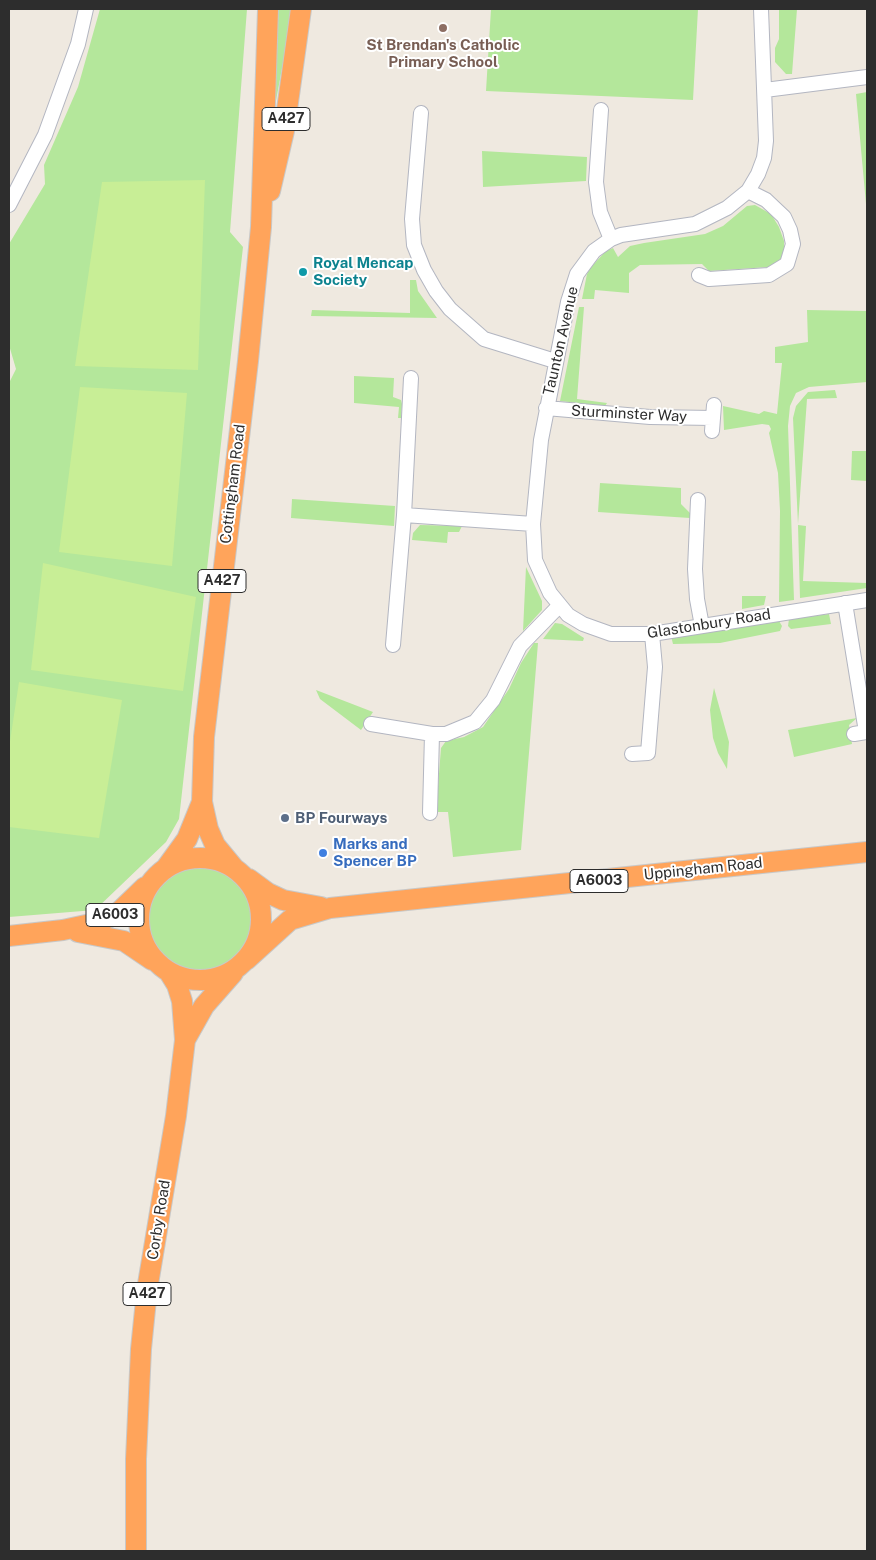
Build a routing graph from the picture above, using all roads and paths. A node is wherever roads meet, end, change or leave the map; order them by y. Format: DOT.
graph roads {
  1 [pos="86,9"];
  2 [pos="268,9"];
  3 [pos="301,9"];
  4 [pos="761,9"];
  5 [pos="867,77"];
  6 [pos="765,90"];
  7 [pos="601,110"];
  8 [pos="421,113"];
  9 [pos="748,191"];
  10 [pos="9,205"];
  11 [pos="261,227"];
  12 [pos="611,239"];
  13 [pos="699,276"];
  14 [pos="555,361"];
  15 [pos="412,378"];
  16 [pos="546,408"];
  17 [pos="713,418"];
  18 [pos="698,500"];
  19 [pos="404,515"];
  20 [pos="533,524"];
  21 [pos="867,600"];
  22 [pos="844,603"];
  23 [pos="559,606"];
  24 [pos="702,626"];
  25 [pos="652,634"];
  26 [pos="394,645"];
  27 [pos="371,724"];
  28 [pos="432,734"];
  29 [pos="854,734"];
  30 [pos="632,754"];
  31 [pos="202,802"];
  32 [pos="430,813"];
  33 [pos="867,852"];
  34 [pos="238,871"];
  35 [pos="160,872"];
  36 [pos="330,908"];
  37 [pos="64,930"];
  38 [pos="9,936"];
  39 [pos="241,965"];
  40 [pos="164,969"];
  41 [pos="185,1040"];
  42 [pos="136,1551"];
  1 -- 10 [label="street"];
  2 -- 11 [label="highway, Cottingham Road / A427"];
  3 -- 11 [label="highway, Cottingham Road / A427"];
  4 -- 6 [label="street, Taunton Avenue"];
  5 -- 6 [label="street"];
  6 -- 9 [label="street, Taunton Avenue"];
  7 -- 12 [label="street"];
  8 -- 14 [label="street"];
  9 -- 12 [label="street, Taunton Avenue"];
  9 -- 13 [label="street"];
  11 -- 31 [label="highway, Cottingham Road / A427"];
  12 -- 14 [label="street, Taunton Avenue"];
  14 -- 16 [label="street, Taunton Avenue"];
  15 -- 19 [label="street"];
  16 -- 17 [label="street, Sturminster Way"];
  16 -- 20 [label="street, Taunton Avenue"];
  18 -- 24 [label="street"];
  19 -- 20 [label="street"];
  19 -- 26 [label="street"];
  20 -- 23 [label="street, Taunton Avenue"];
  21 -- 22 [label="street, Glastonbury Road"];
  22 -- 24 [label="street, Glastonbury Road"];
  22 -- 29 [label="street"];
  23 -- 25 [label="street, Glastonbury Road"];
  23 -- 28 [label="street"];
  24 -- 25 [label="street, Glastonbury Road"];
  25 -- 30 [label="street"];
  27 -- 28 [label="street"];
  28 -- 32 [label="street"];
  31 -- 34 [label="highway, Cottingham Road / A427"];
  31 -- 35 [label="highway, Cottingham Road / A427"];
  33 -- 36 [label="highway, Uppingham Road / A6003"];
  34 -- 35 [label="highway"];
  34 -- 36 [label="highway, Uppingham Road / A6003"];
  34 -- 39 [label="highway"];
  35 -- 37 [label="highway, A6003"];
  35 -- 40 [label="highway"];
  36 -- 39 [label="highway, Uppingham Road / A6003"];
  37 -- 38 [label="highway, A6003"];
  37 -- 40 [label="highway, A6003"];
  39 -- 40 [label="highway"];
  39 -- 41 [label="highway, Corby Road / A427"];
  40 -- 41 [label="highway, Corby Road / A427"];
  41 -- 42 [label="highway, Corby Road / A427"];
}
